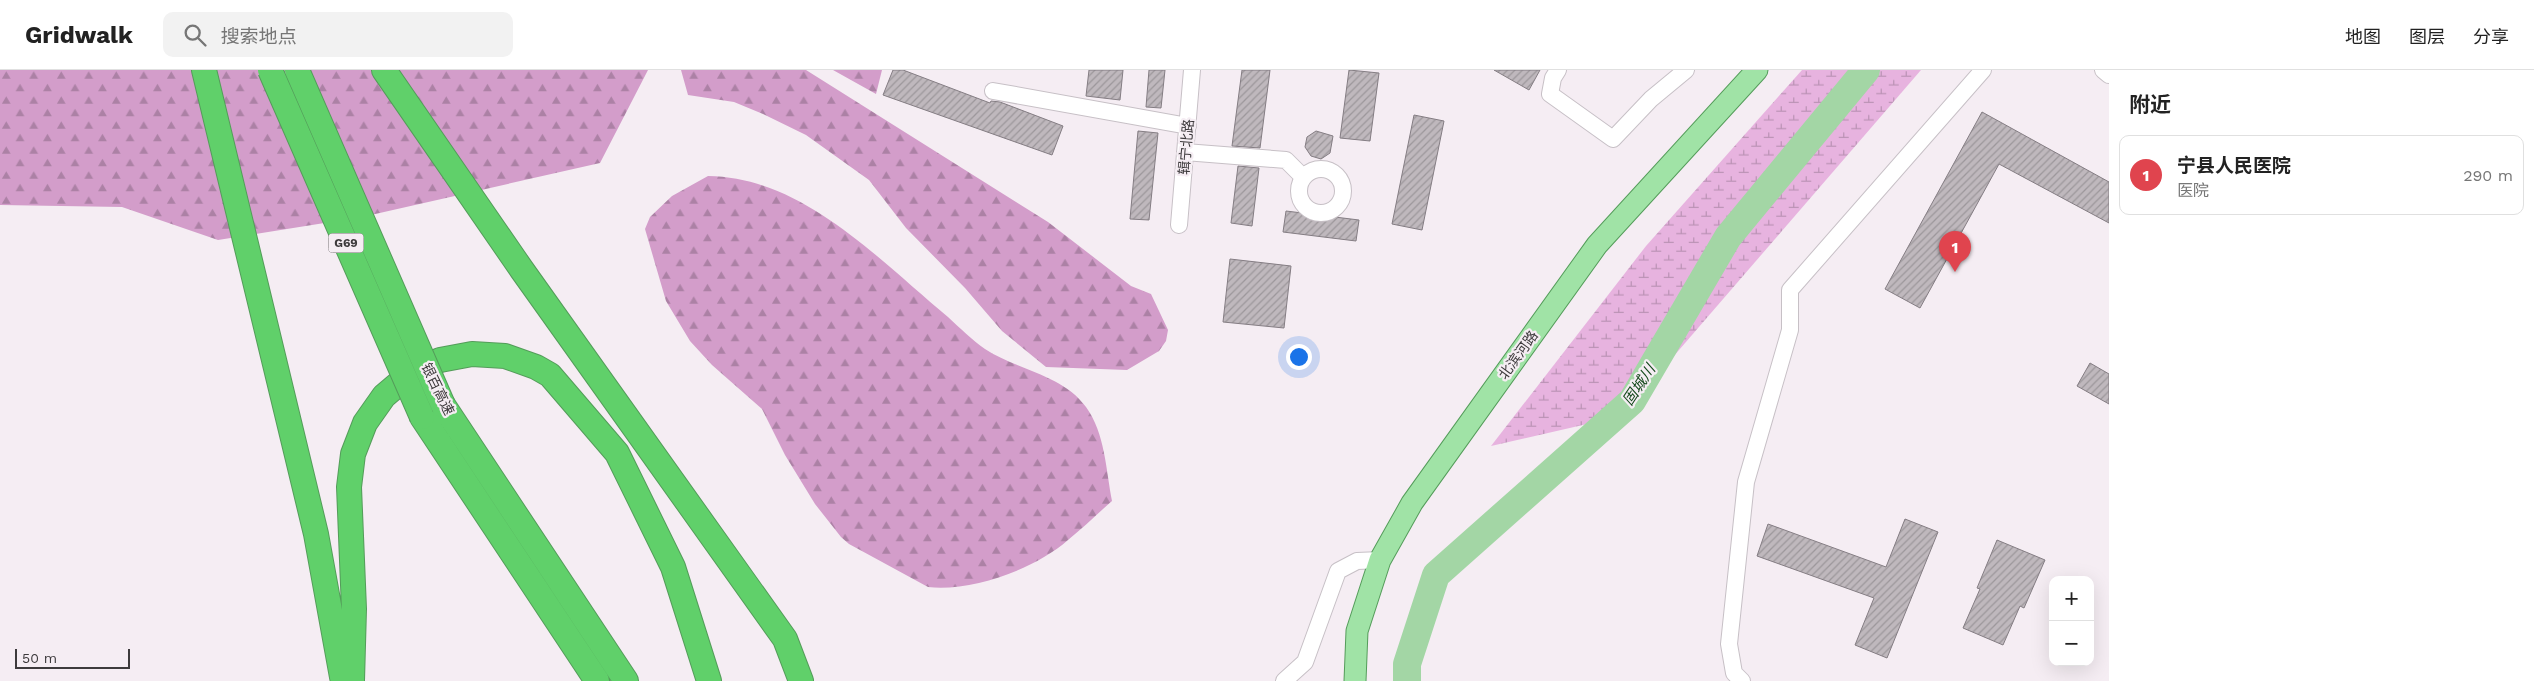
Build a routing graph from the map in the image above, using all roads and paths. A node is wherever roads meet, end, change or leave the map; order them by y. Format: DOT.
graph roads {
  1 [pos="204,70"];
  2 [pos="270,70"];
  3 [pos="297,70"];
  4 [pos="384,70"];
  5 [pos="1192,70"];
  6 [pos="1558,70"];
  7 [pos="1686,70"];
  8 [pos="1757,70"];
  9 [pos="1983,70"];
  10 [pos="2103,70"];
  11 [pos="2109,75"];
  12 [pos="993,91"];
  13 [pos="1188,126"];
  14 [pos="1185,152"];
  15 [pos="1304,177"];
  16 [pos="1179,225"];
  17 [pos="1380,560"];
  18 [pos="342,681"];
  19 [pos="352,681"];
  20 [pos="597,681"];
  21 [pos="626,681"];
  22 [pos="709,681"];
  23 [pos="801,681"];
  24 [pos="1284,681"];
  25 [pos="1355,681"];
  26 [pos="1742,681"];
  1 -- 18 [label="highway"];
  2 -- 20 [label="highway, 银百高速 / G69, bridge"];
  3 -- 21 [label="highway, 银百高速 / G69, bridge"];
  4 -- 23 [label="highway"];
  5 -- 13 [label="street, 辑宁北路"];
  6 -- 7 [label="street"];
  8 -- 17 [label="main road, 北滨河路"];
  9 -- 26 [label="street"];
  10 -- 11 [label="street"];
  12 -- 13 [label="street"];
  13 -- 14 [label="street, 辑宁北路"];
  14 -- 15 [label="street"];
  14 -- 16 [label="street, 辑宁北路"];
  17 -- 24 [label="street"];
  17 -- 25 [label="main road, 北滨河路"];
  19 -- 22 [label="highway"];
}
